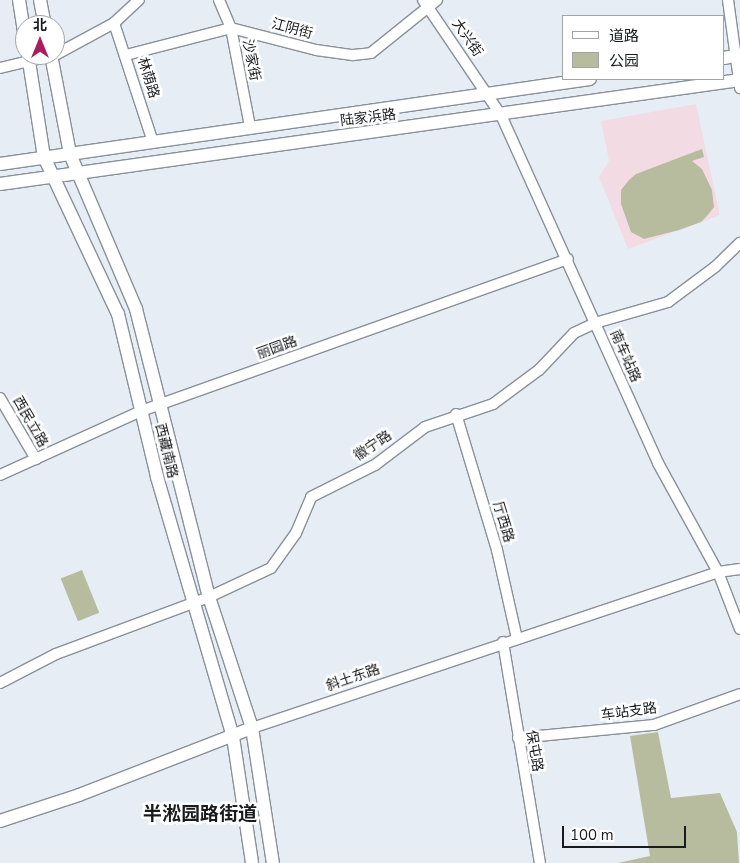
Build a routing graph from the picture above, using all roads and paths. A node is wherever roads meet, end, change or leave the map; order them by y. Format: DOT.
graph roads {
  1 [pos="19,0"];
  2 [pos="40,0"];
  3 [pos="139,0"];
  4 [pos="219,0"];
  5 [pos="437,0"];
  6 [pos="728,0"];
  7 [pos="425,3"];
  8 [pos="22,15"];
  9 [pos="43,15"];
  10 [pos="114,23"];
  11 [pos="230,28"];
  12 [pos="65,49"];
  13 [pos="126,55"];
  14 [pos="733,56"];
  15 [pos="15,63"];
  16 [pos="29,65"];
  17 [pos="55,65"];
  18 [pos="0,68"];
  19 [pos="582,80"];
  20 [pos="740,83"];
  21 [pos="489,92"];
  22 [pos="501,115"];
  23 [pos="250,128"];
  24 [pos="152,142"];
  25 [pos="70,154"];
  26 [pos="44,157"];
  27 [pos="0,164"];
  28 [pos="77,174"];
  29 [pos="50,176"];
  30 [pos="0,184"];
  31 [pos="740,243"];
  32 [pos="568,259"];
  33 [pos="595,323"];
  34 [pos="0,398"];
  35 [pos="160,404"];
  36 [pos="141,411"];
  37 [pos="456,414"];
  38 [pos="36,459"];
  39 [pos="0,475"];
  40 [pos="740,569"];
  41 [pos="718,572"];
  42 [pos="209,597"];
  43 [pos="193,602"];
  44 [pos="740,629"];
  45 [pos="517,639"];
  46 [pos="503,642"];
  47 [pos="0,683"];
  48 [pos="740,694"];
  49 [pos="252,728"];
  50 [pos="234,737"];
  51 [pos="518,738"];
  52 [pos="0,821"];
  53 [pos="252,863"];
  54 [pos="272,863"];
  55 [pos="540,863"];
  1 -- 8 [label="main road"];
  2 -- 9 [label="main road"];
  3 -- 10 [label="street"];
  4 -- 11 [label="street, 沙家街"];
  5 -- 7 [label="street, 江阴街"];
  6 -- 14 [label="street"];
  7 -- 11 [label="street, 江阴街"];
  7 -- 21 [label="street, 大兴街"];
  10 -- 12 [label="street"];
  10 -- 13 [label="street, 林荫路"];
  11 -- 13 [label="street, 江阴街"];
  11 -- 23 [label="street, 沙家街"];
  13 -- 24 [label="street, 林荫路"];
  14 -- 20 [label="street"];
  15 -- 18 [label="street"];
  16 -- 26 [label="main road, 西藏南路"];
  17 -- 25 [label="main road, 西藏南路"];
  19 -- 21 [label="main road, 陆家浜路"];
  20 -- 22 [label="main road, 陆家浜路"];
  21 -- 22 [label="street, 南车站路"];
  21 -- 23 [label="main road, 陆家浜路"];
  22 -- 28 [label="main road, 陆家浜路"];
  22 -- 32 [label="street, 南车站路"];
  23 -- 24 [label="main road, 陆家浜路"];
  24 -- 25 [label="main road, 陆家浜路"];
  25 -- 26 [label="main road, 陆家浜路"];
  25 -- 28 [label="main road, 西藏南路"];
  26 -- 27 [label="main road, 陆家浜路"];
  26 -- 29 [label="main road, 西藏南路"];
  28 -- 29 [label="main road, 陆家浜路"];
  28 -- 35 [label="main road, 西藏南路"];
  29 -- 30 [label="main road, 陆家浜路"];
  29 -- 36 [label="main road, 西藏南路"];
  31 -- 33 [label="street, 徽宁路"];
  32 -- 33 [label="street, 南车站路"];
  32 -- 35 [label="street, 丽园路"];
  33 -- 37 [label="street, 徽宁路"];
  33 -- 41 [label="street, 南车站路"];
  34 -- 38 [label="street, 西民立路"];
  35 -- 36 [label="street, 丽园路"];
  35 -- 42 [label="main road, 西藏南路"];
  36 -- 38 [label="street, 丽园路"];
  36 -- 43 [label="main road, 西藏南路"];
  37 -- 42 [label="street, 徽宁路"];
  37 -- 45 [label="street, 厅西路"];
  38 -- 39 [label="street, 丽园路"];
  40 -- 41 [label="street, 斜土东路"];
  41 -- 44 [label="street, 南车站路"];
  41 -- 45 [label="street, 斜土东路"];
  42 -- 43 [label="street, 徽宁路"];
  42 -- 49 [label="main road, 西藏南路"];
  43 -- 47 [label="street, 徽宁路"];
  43 -- 50 [label="main road, 西藏南路"];
  45 -- 46 [label="street, 斜土东路"];
  46 -- 49 [label="street, 斜土东路"];
  46 -- 51 [label="street, 保屯路"];
  48 -- 51 [label="street, 车站支路"];
  49 -- 50 [label="main road, 斜土东路"];
  49 -- 54 [label="main road, 西藏南路"];
  50 -- 52 [label="main road, 斜土东路"];
  50 -- 53 [label="main road, 西藏南路"];
  51 -- 55 [label="street, 保屯路"];
}
